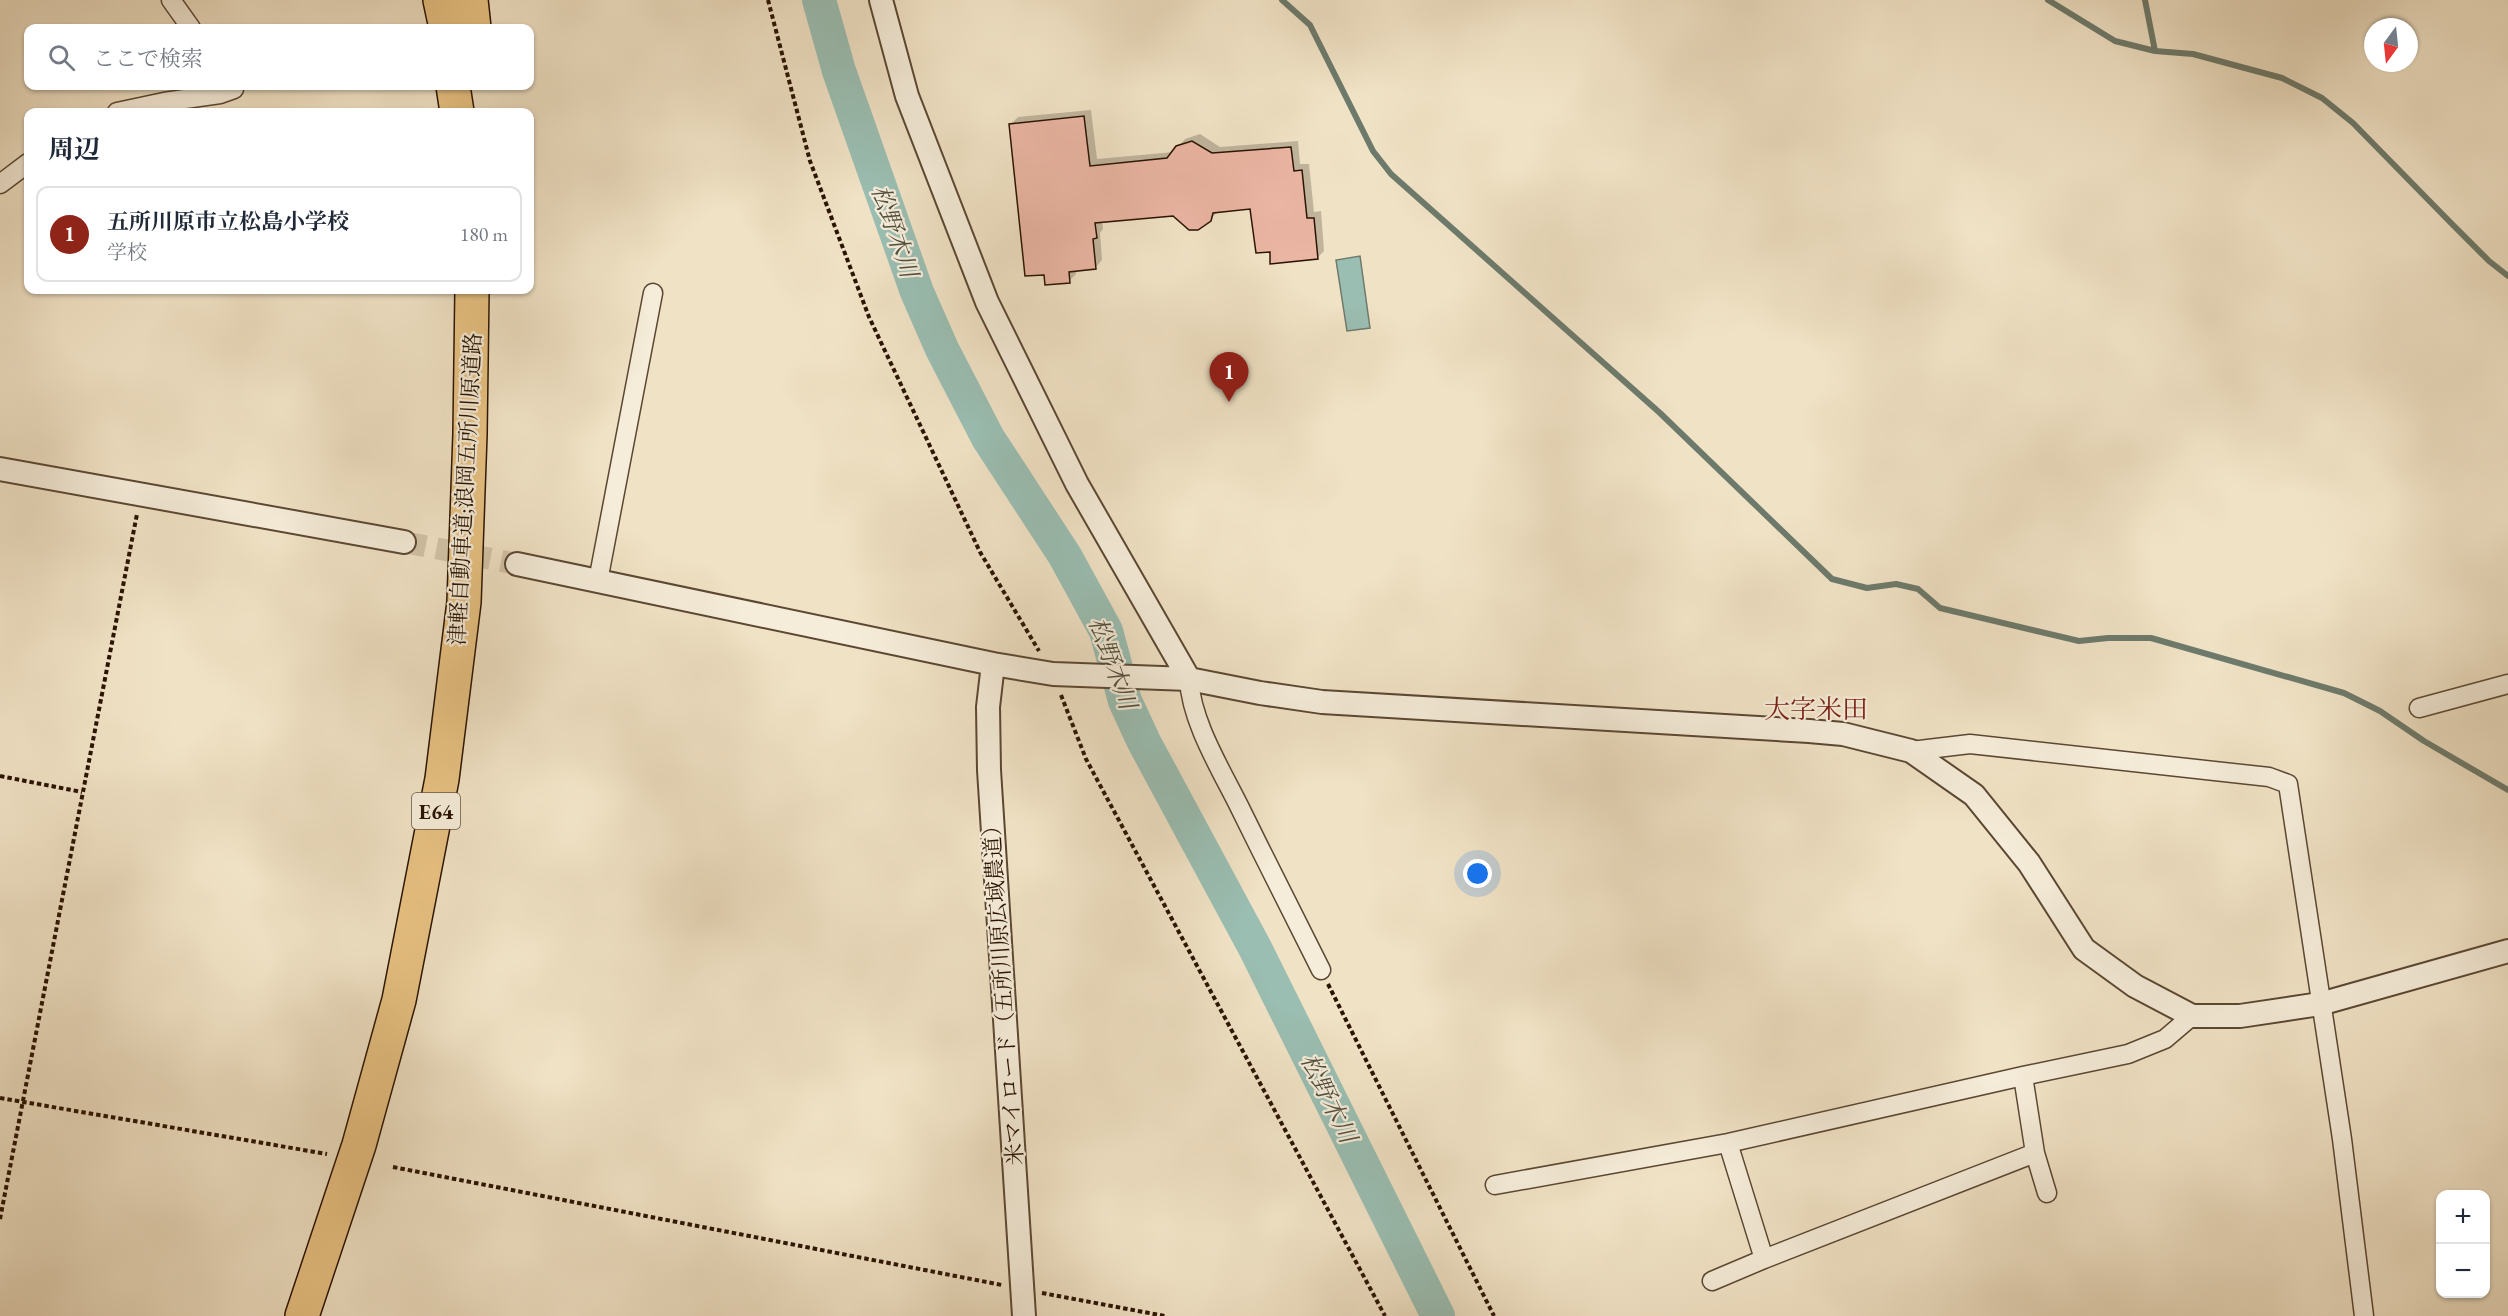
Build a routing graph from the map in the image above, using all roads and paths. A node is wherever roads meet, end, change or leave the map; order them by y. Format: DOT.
graph roads {
  1 [pos="171,0"];
  2 [pos="440,0"];
  3 [pos="453,0"];
  4 [pos="471,0"];
  5 [pos="768,0"];
  6 [pos="881,0"];
  7 [pos="188,24"];
  8 [pos="445,24"];
  9 [pos="456,24"];
  10 [pos="474,24"];
  11 [pos="231,90"];
  12 [pos="454,90"];
  13 [pos="462,90"];
  14 [pos="475,90"];
  15 [pos="136,108"];
  16 [pos="456,108"];
  17 [pos="464,108"];
  18 [pos="476,108"];
  19 [pos="24,166"];
  20 [pos="0,184"];
  21 [pos="653,293"];
  22 [pos="472,294"];
  23 [pos="0,469"];
  24 [pos="141,495"];
  25 [pos="404,542"];
  26 [pos="517,564"];
  27 [pos="598,581"];
  28 [pos="993,664"];
  29 [pos="1061,674"];
  30 [pos="1189,679"];
  31 [pos="2508,684"];
  32 [pos="2418,708"];
  33 [pos="1911,751"];
  34 [pos="0,776"];
  35 [pos="82,792"];
  36 [pos="2508,951"];
  37 [pos="1321,970"];
  38 [pos="2320,1004"];
  39 [pos="2192,1016"];
  40 [pos="2023,1076"];
  41 [pos="0,1098"];
  42 [pos="22,1102"];
  43 [pos="1728,1143"];
  44 [pos="2035,1153"];
  45 [pos="327,1154"];
  46 [pos="393,1167"];
  47 [pos="1495,1185"];
  48 [pos="2047,1193"];
  49 [pos="0,1219"];
  50 [pos="1764,1259"];
  51 [pos="1712,1281"];
  52 [pos="1022,1289"];
  53 [pos="302,1316"];
  54 [pos="1024,1316"];
  55 [pos="1165,1316"];
  56 [pos="1385,1316"];
  57 [pos="1494,1316"];
  58 [pos="2364,1316"];
  1 -- 7 [label="street"];
  2 -- 8 [label="highway"];
  3 -- 9 [label="highway"];
  4 -- 10 [label="highway"];
  5 -- 29 [label="path"];
  6 -- 30 [label="street"];
  11 -- 15 [label="street"];
  12 -- 16 [label="highway"];
  13 -- 17 [label="highway"];
  14 -- 18 [label="highway"];
  19 -- 20 [label="street"];
  21 -- 27 [label="street"];
  22 -- 53 [label="highway, 津軽自動車道;浪岡五所川原道路 / E64"];
  23 -- 24 [label="street"];
  24 -- 25 [label="street"];
  24 -- 35 [label="path"];
  26 -- 27 [label="street"];
  27 -- 28 [label="street"];
  28 -- 29 [label="street"];
  28 -- 52 [label="street, 米マイロード（五所川原広域農道）"];
  29 -- 30 [label="street"];
  29 -- 56 [label="path"];
  30 -- 33 [label="street"];
  30 -- 37 [label="street"];
  31 -- 32 [label="street"];
  33 -- 38 [label="street"];
  33 -- 39 [label="street"];
  34 -- 35 [label="path"];
  35 -- 42 [label="path"];
  36 -- 38 [label="street"];
  37 -- 57 [label="path"];
  38 -- 39 [label="street"];
  38 -- 58 [label="street"];
  39 -- 40 [label="street"];
  40 -- 43 [label="street"];
  40 -- 44 [label="street"];
  41 -- 42 [label="path"];
  42 -- 45 [label="path"];
  42 -- 49 [label="path"];
  43 -- 47 [label="street"];
  43 -- 50 [label="street"];
  44 -- 48 [label="street"];
  44 -- 50 [label="street"];
  46 -- 52 [label="path"];
  50 -- 51 [label="street"];
  52 -- 54 [label="street, 米マイロード（五所川原広域農道）"];
  52 -- 55 [label="path"];
}
